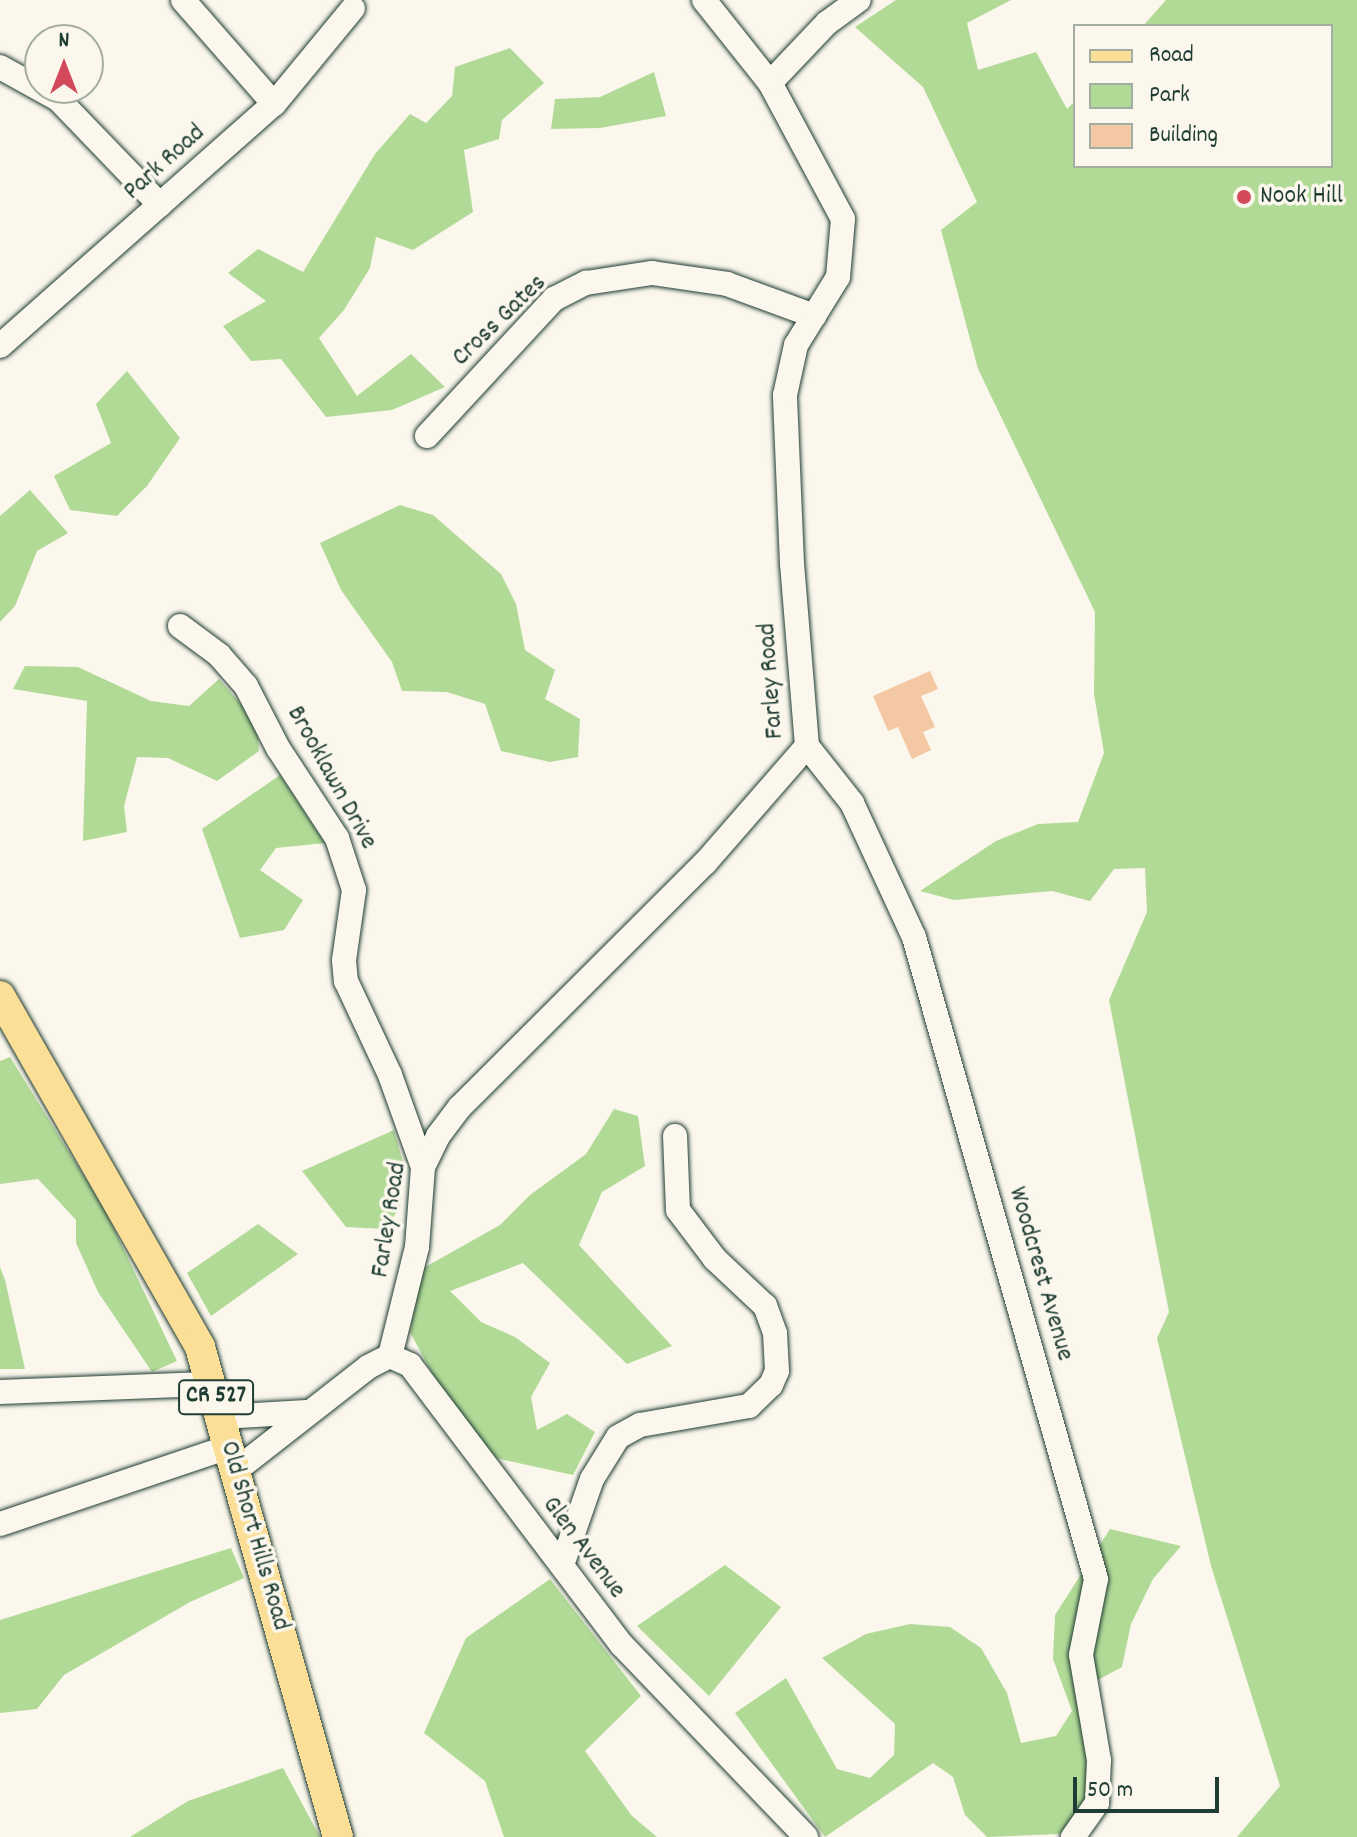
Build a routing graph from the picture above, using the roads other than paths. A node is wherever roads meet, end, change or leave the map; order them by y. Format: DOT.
graph roads {
  1 [pos="183,0"];
  2 [pos="704,0"];
  3 [pos="859,0"];
  4 [pos="353,8"];
  5 [pos="0,67"];
  6 [pos="770,83"];
  7 [pos="274,104"];
  8 [pos="160,205"];
  9 [pos="814,316"];
  10 [pos="0,346"];
  11 [pos="427,436"];
  12 [pos="180,626"];
  13 [pos="807,746"];
  14 [pos="0,996"];
  15 [pos="675,1136"];
  16 [pos="423,1167"];
  17 [pos="390,1356"];
  18 [pos="212,1384"];
  19 [pos="0,1392"];
  20 [pos="313,1411"];
  21 [pos="221,1417"];
  22 [pos="232,1459"];
  23 [pos="0,1524"];
  24 [pos="562,1565"];
  25 [pos="338,1837"];
  26 [pos="806,1837"];
  27 [pos="1073,1837"];
  1 -- 7 [label="street"];
  2 -- 6 [label="street, Farley Road"];
  3 -- 6 [label="street"];
  4 -- 7 [label="street, Park Road"];
  5 -- 8 [label="street"];
  6 -- 9 [label="street, Farley Road"];
  7 -- 8 [label="street, Park Road"];
  8 -- 10 [label="street, Park Road"];
  9 -- 11 [label="street, Cross Gates"];
  9 -- 13 [label="street, Farley Road"];
  12 -- 16 [label="street, Brooklawn Drive"];
  13 -- 16 [label="street, Farley Road"];
  13 -- 27 [label="street, Woodcrest Avenue"];
  14 -- 18 [label="main road, Old Short Hills Road / CR 527"];
  15 -- 24 [label="street"];
  16 -- 17 [label="street, Farley Road"];
  17 -- 20 [label="street"];
  17 -- 24 [label="street, Glen Avenue"];
  18 -- 19 [label="street"];
  18 -- 21 [label="main road, Old Short Hills Road / CR 527"];
  20 -- 21 [label="street"];
  20 -- 22 [label="street"];
  21 -- 22 [label="main road, Old Short Hills Road / CR 527"];
  22 -- 23 [label="street"];
  22 -- 25 [label="main road, Old Short Hills Road / CR 527"];
  24 -- 26 [label="street, Glen Avenue"];
}
